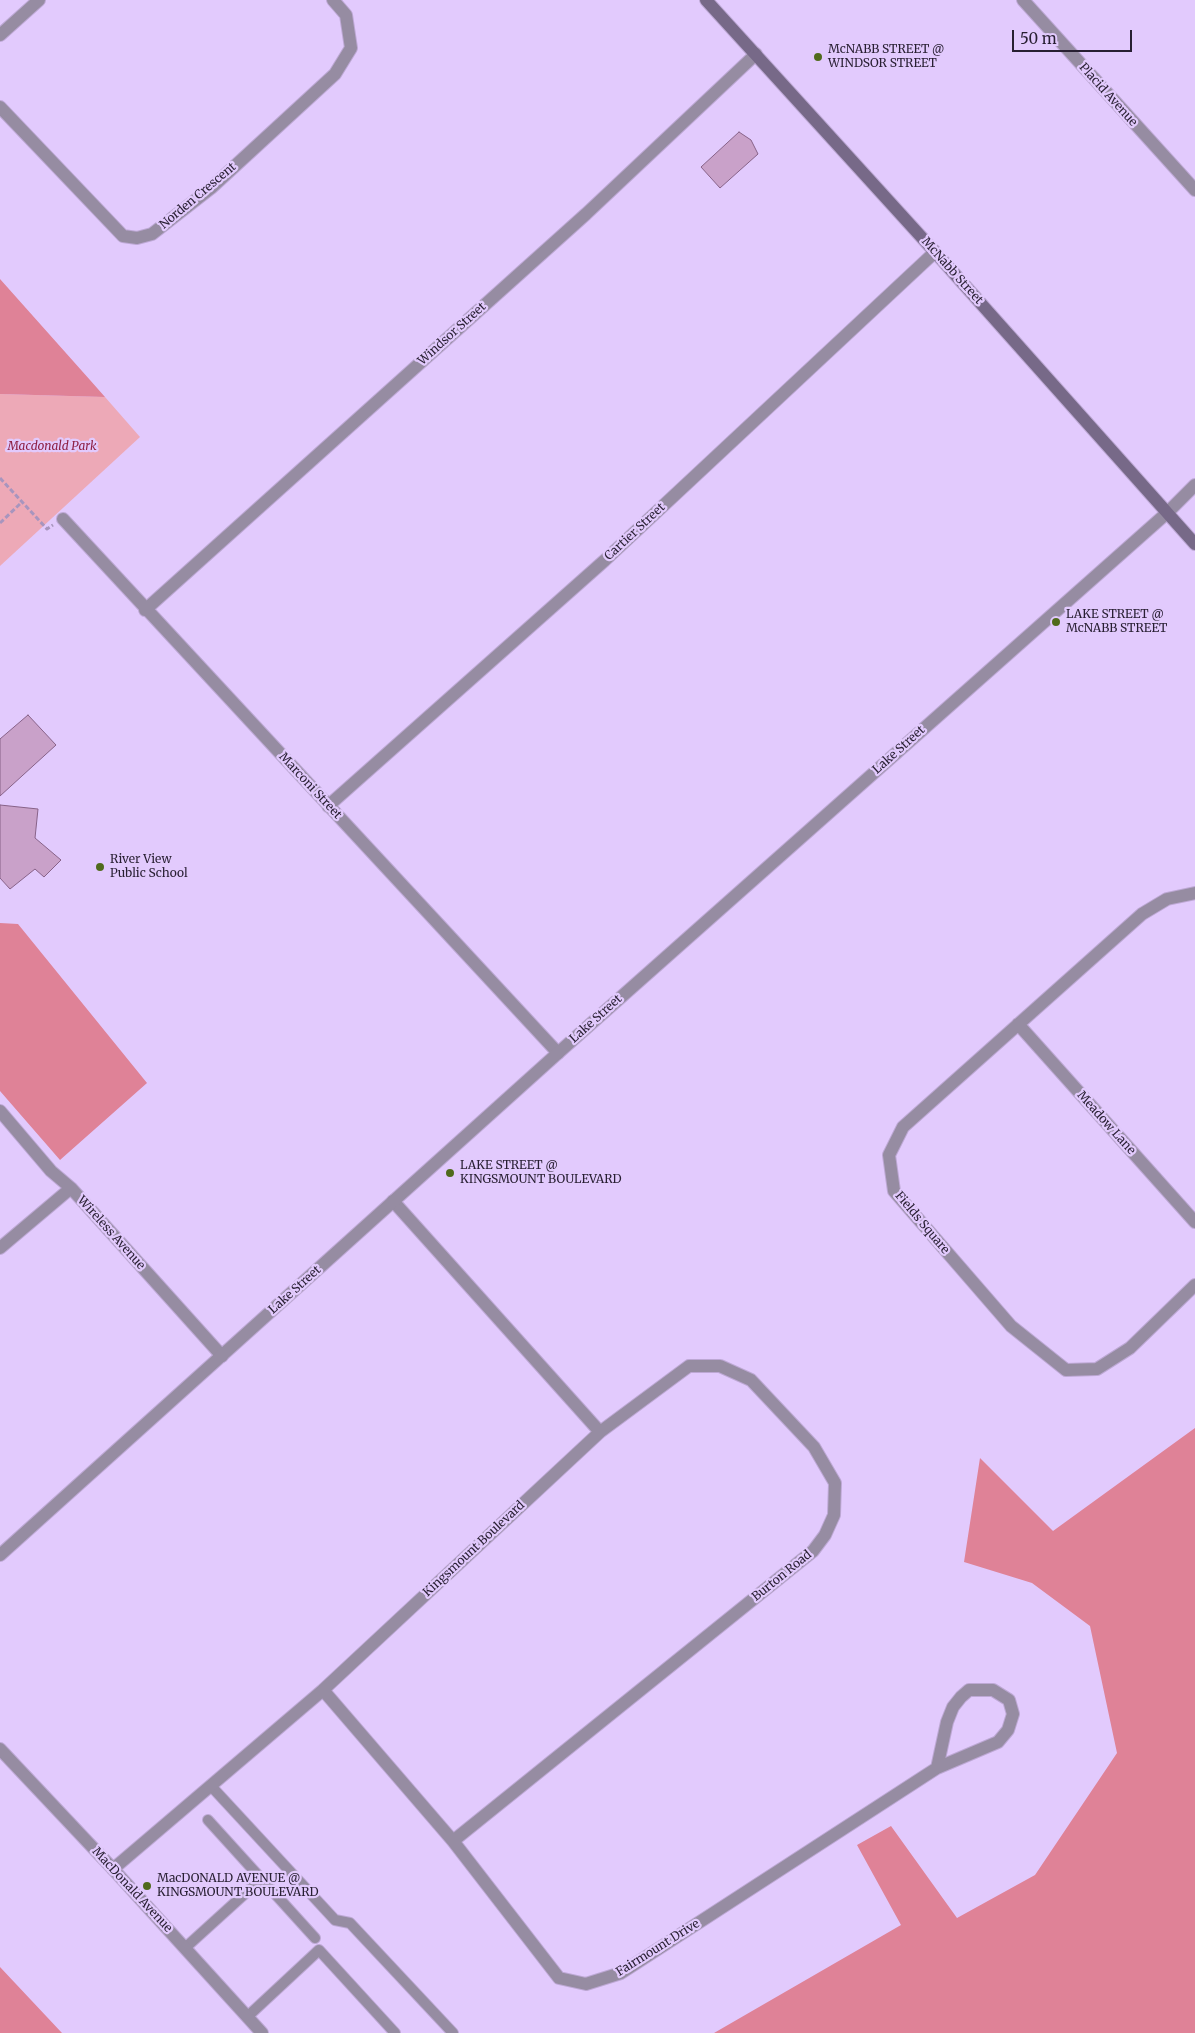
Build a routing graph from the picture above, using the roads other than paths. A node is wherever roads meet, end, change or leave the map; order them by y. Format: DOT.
graph roads {
  1 [pos="39,0"];
  2 [pos="333,0"];
  3 [pos="706,0"];
  4 [pos="1023,0"];
  5 [pos="0,35"];
  6 [pos="756,54"];
  7 [pos="0,107"];
  8 [pos="1195,190"];
  9 [pos="935,252"];
  10 [pos="1195,485"];
  11 [pos="1168,512"];
  12 [pos="63,519"];
  13 [pos="1195,544"];
  14 [pos="145,610"];
  15 [pos="328,806"];
  16 [pos="1195,893"];
  17 [pos="1018,1024"];
  18 [pos="558,1053"];
  19 [pos="0,1111"];
  20 [pos="71,1188"];
  21 [pos="393,1201"];
  22 [pos="1195,1222"];
  23 [pos="0,1248"];
  24 [pos="1195,1285"];
  25 [pos="222,1356"];
  26 [pos="600,1432"];
  27 [pos="0,1555"];
  28 [pos="323,1690"];
  29 [pos="0,1749"];
  30 [pos="937,1768"];
  31 [pos="211,1786"];
  32 [pos="208,1820"];
  33 [pos="453,1841"];
  34 [pos="113,1869"];
  35 [pos="261,1879"];
  36 [pos="315,1938"];
  37 [pos="185,1948"];
  38 [pos="247,2017"];
  39 [pos="446,2031"];
  40 [pos="262,2033"];
  41 [pos="395,2033"];
  1 -- 5 [label="street"];
  2 -- 7 [label="street, Norden Crescent"];
  3 -- 6 [label="main road, McNabb Street"];
  4 -- 8 [label="street, Placid Avenue"];
  6 -- 9 [label="main road, McNabb Street"];
  6 -- 14 [label="street, Windsor Street"];
  9 -- 11 [label="main road, McNabb Street"];
  9 -- 15 [label="street, Cartier Street"];
  10 -- 11 [label="street, Lake Street"];
  11 -- 13 [label="main road, McNabb Street"];
  11 -- 18 [label="street, Lake Street"];
  12 -- 14 [label="street, Marconi Street"];
  14 -- 15 [label="street, Marconi Street"];
  15 -- 18 [label="street, Marconi Street"];
  16 -- 17 [label="street, Fields Square"];
  17 -- 22 [label="street, Meadow Lane"];
  17 -- 24 [label="street, Fields Square"];
  18 -- 21 [label="street, Lake Street"];
  19 -- 20 [label="street, Wireless Avenue"];
  20 -- 23 [label="street"];
  20 -- 25 [label="street, Wireless Avenue"];
  21 -- 25 [label="street, Lake Street"];
  21 -- 26 [label="street"];
  25 -- 27 [label="street, Lake Street"];
  26 -- 28 [label="street, Kingsmount Boulevard"];
  26 -- 33 [label="street, Burton Road"];
  28 -- 31 [label="street, Kingsmount Boulevard"];
  28 -- 33 [label="street, Fairmount Drive"];
  29 -- 34 [label="street, MacDonald Avenue"];
  30 -- 30 [label="street, Fairmount Drive"];
  30 -- 33 [label="street, Fairmount Drive"];
  31 -- 34 [label="street, Kingsmount Boulevard"];
  31 -- 39 [label="lane"];
  32 -- 35 [label="lane"];
  34 -- 37 [label="street, MacDonald Avenue"];
  35 -- 36 [label="lane"];
  35 -- 37 [label="lane"];
  37 -- 38 [label="street, MacDonald Avenue"];
  38 -- 40 [label="street, MacDonald Avenue"];
  38 -- 41 [label="lane"];
}
